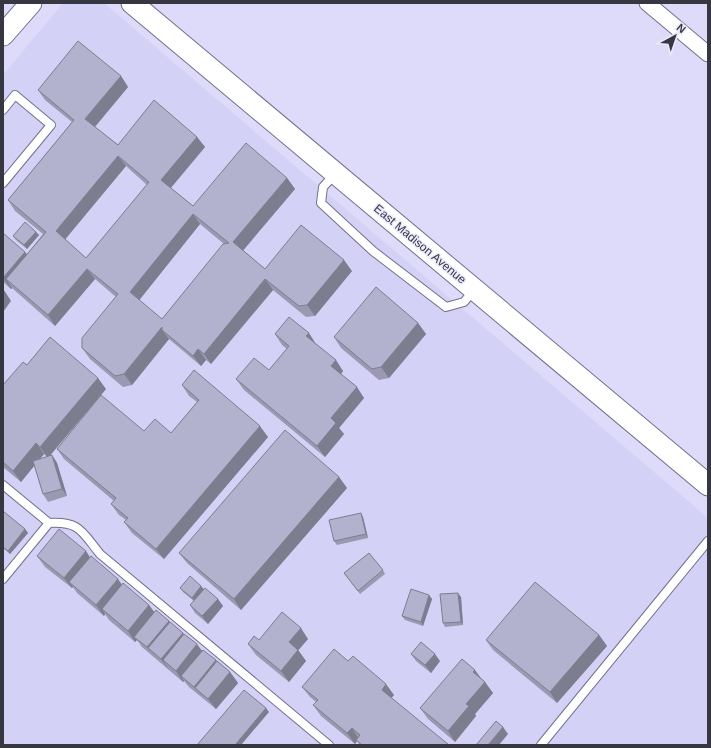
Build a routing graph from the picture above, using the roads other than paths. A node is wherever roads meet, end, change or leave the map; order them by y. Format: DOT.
graph roads {
  1 [pos="31,3"];
  2 [pos="132,3"];
  3 [pos="647,3"];
  4 [pos="3,36"];
  5 [pos="708,54"];
  6 [pos="3,110"];
  7 [pos="335,174"];
  8 [pos="3,183"];
  9 [pos="474,290"];
  10 [pos="3,485"];
  11 [pos="708,485"];
  12 [pos="49,523"];
  13 [pos="708,541"];
  14 [pos="3,579"];
  15 [pos="329,745"];
  16 [pos="541,745"];
  1 -- 4 [label="street"];
  2 -- 7 [label="street, East Madison Avenue"];
  3 -- 5 [label="street"];
  6 -- 8 [label="lane"];
  7 -- 9 [label="street, East Madison Avenue"];
  7 -- 9 [label="lane"];
  9 -- 11 [label="street, East Madison Avenue"];
  10 -- 12 [label="lane"];
  12 -- 14 [label="lane"];
  12 -- 15 [label="lane"];
  13 -- 16 [label="lane"];
}
